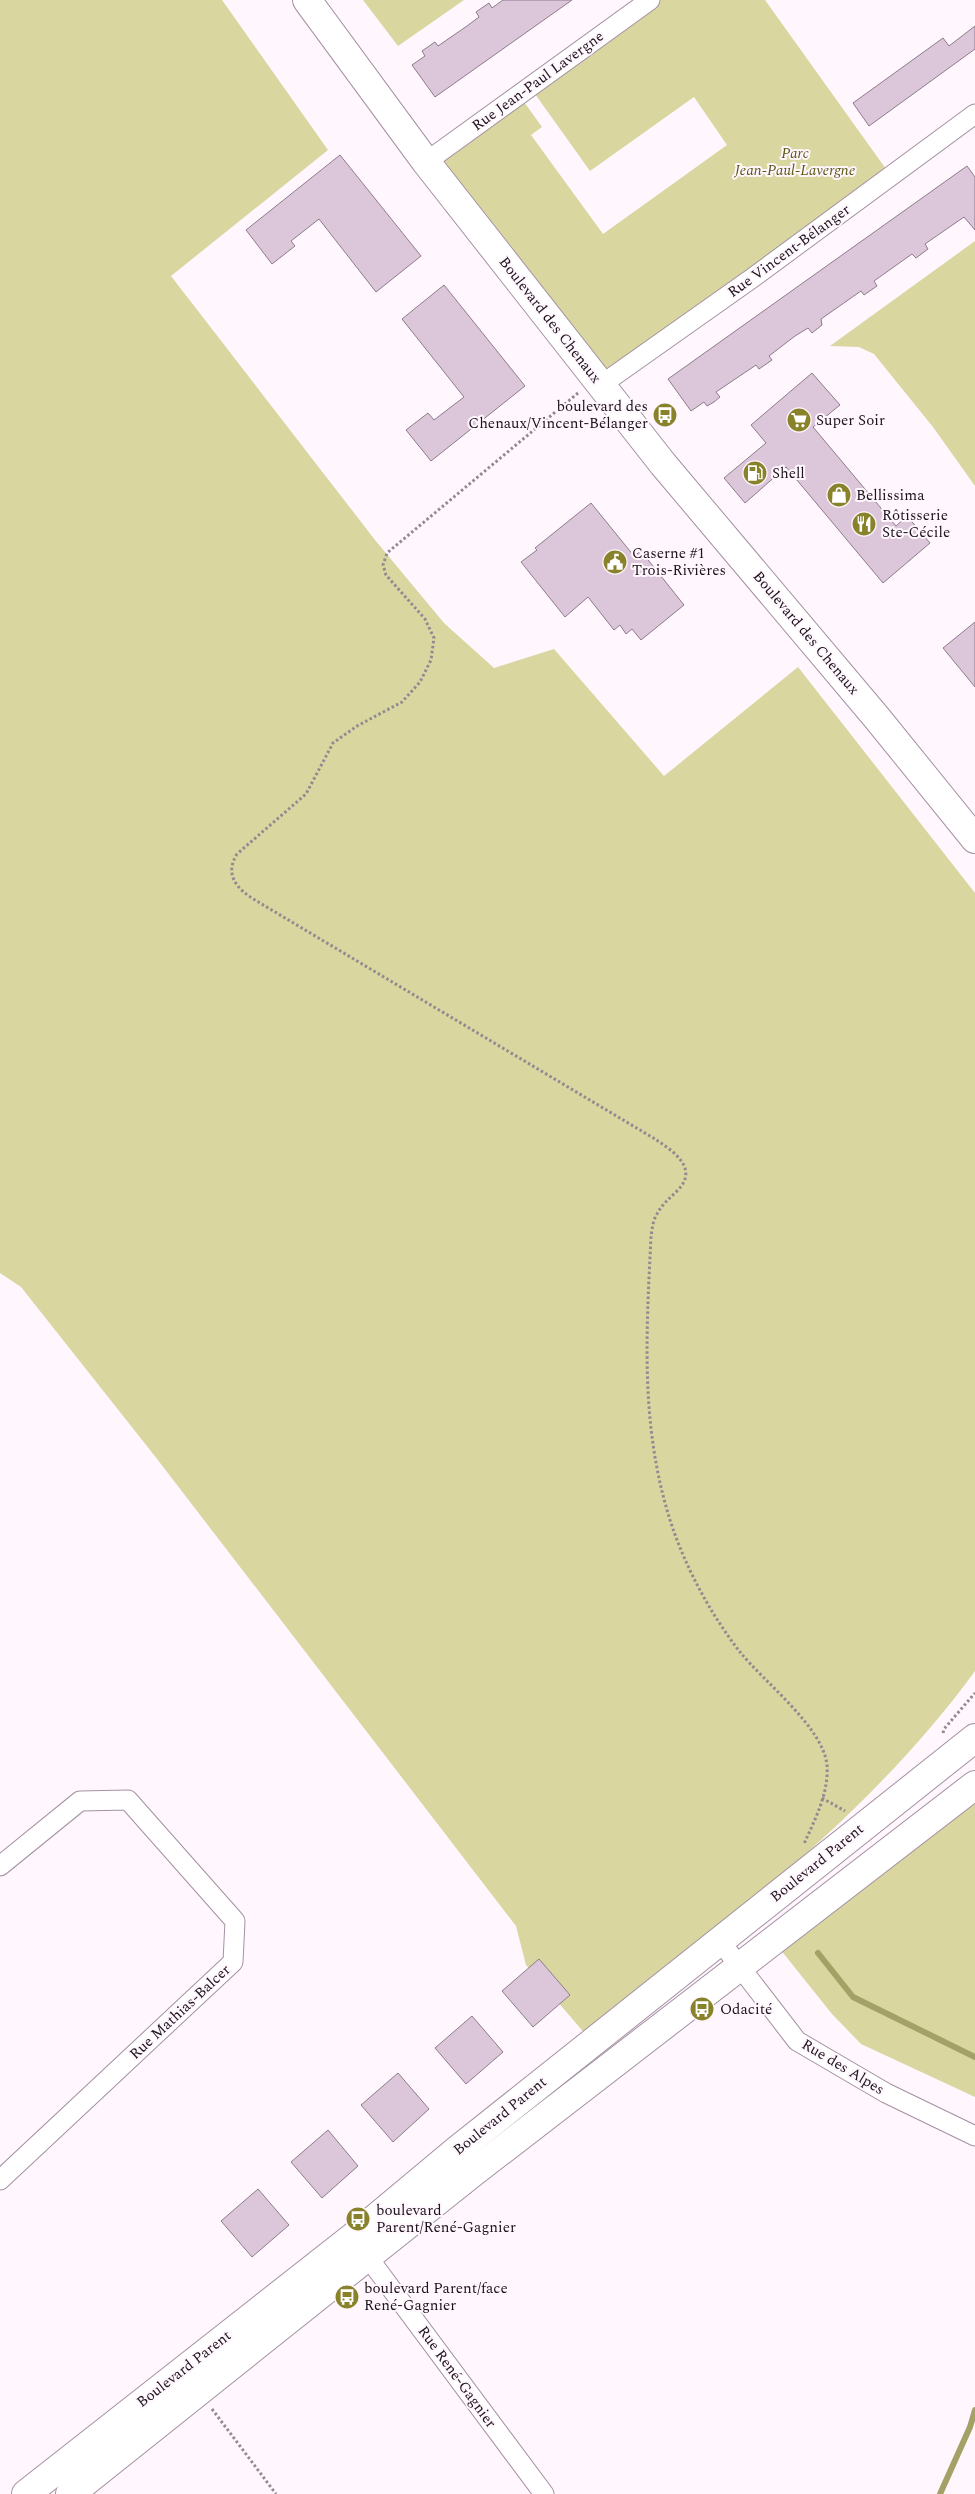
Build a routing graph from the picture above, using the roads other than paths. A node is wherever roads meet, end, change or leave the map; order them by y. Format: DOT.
graph roads {
  1 [pos="307,0"];
  2 [pos="650,0"];
  3 [pos="975,114"];
  4 [pos="426,162"];
  5 [pos="601,385"];
  6 [pos="975,839"];
  7 [pos="975,1738"];
  8 [pos="975,1785"];
  9 [pos="0,1866"];
  10 [pos="720,1941"];
  11 [pos="740,1967"];
  12 [pos="975,2136"];
  13 [pos="0,2180"];
  14 [pos="361,2247"];
  15 [pos="26,2494"];
  16 [pos="70,2494"];
  17 [pos="544,2494"];
  1 -- 4 [label="street, Boulevard des Chenaux"];
  2 -- 4 [label="street, Rue Jean-Paul Lavergne"];
  3 -- 5 [label="street, Rue Vincent-Bélanger"];
  4 -- 5 [label="street, Boulevard des Chenaux"];
  5 -- 6 [label="street, Boulevard des Chenaux"];
  7 -- 10 [label="street, Boulevard Parent"];
  8 -- 11 [label="street, Boulevard Parent"];
  9 -- 13 [label="street, Rue Mathias-Balcer"];
  10 -- 11 [label="street, Rue des Alpes"];
  10 -- 14 [label="street, Boulevard Parent"];
  11 -- 12 [label="street, Rue des Alpes"];
  11 -- 14 [label="street, Boulevard Parent"];
  14 -- 15 [label="street, Boulevard Parent"];
  14 -- 16 [label="street, Boulevard Parent"];
  14 -- 17 [label="street, Rue René-Gagnier"];
}
